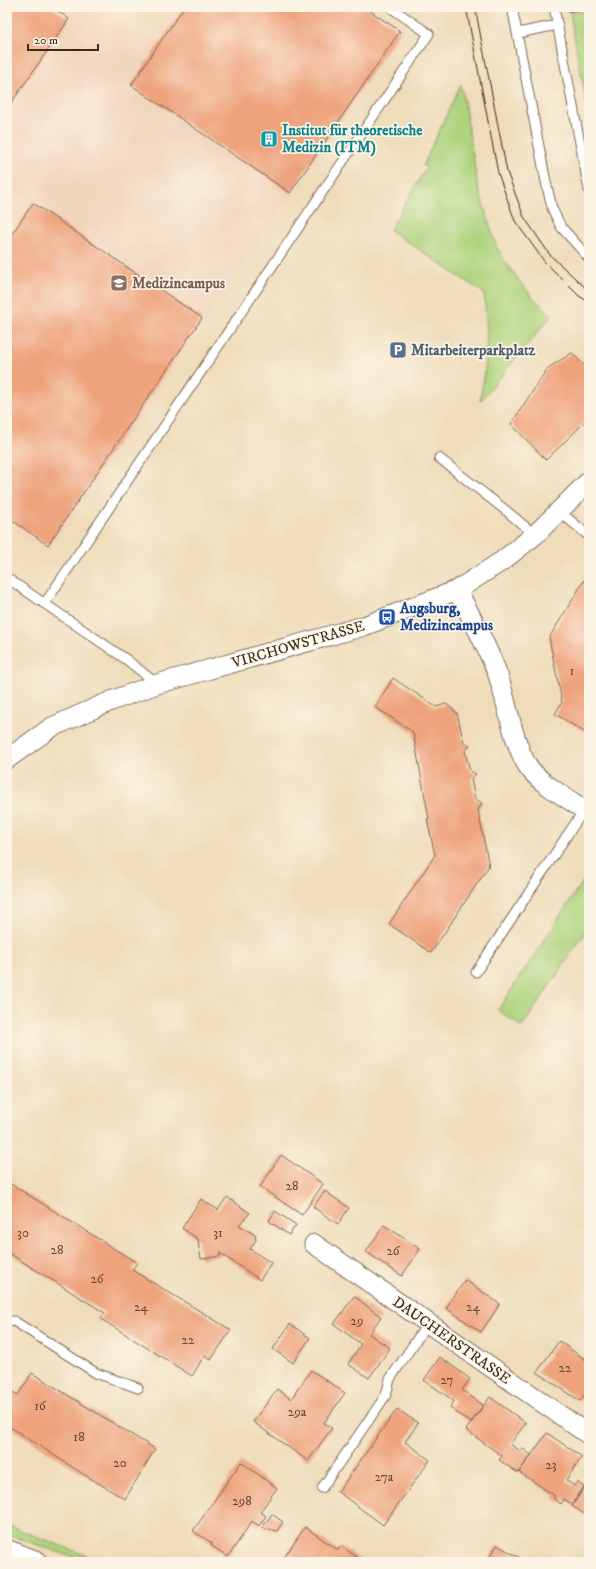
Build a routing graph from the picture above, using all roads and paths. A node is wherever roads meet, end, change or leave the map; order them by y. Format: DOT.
graph roads {
  1 [pos="390,7"];
  2 [pos="512,7"];
  3 [pos="554,7"];
  4 [pos="557,25"];
  5 [pos="518,33"];
  6 [pos="589,190"];
  7 [pos="589,258"];
  8 [pos="439,458"];
  9 [pos="589,481"];
  10 [pos="559,511"];
  11 [pos="535,535"];
  12 [pos="589,536"];
  13 [pos="7,578"];
  14 [pos="457,590"];
  15 [pos="45,603"];
  16 [pos="157,684"];
  17 [pos="7,759"];
  18 [pos="587,812"];
  19 [pos="476,972"];
  20 [pos="314,1244"];
  21 [pos="7,1322"];
  22 [pos="428,1323"];
  23 [pos="138,1388"];
  24 [pos="589,1435"];
  25 [pos="322,1488"];
  26 [pos="7,1551"];
  27 [pos="36,1562"];
  1 -- 15 [label="lane"];
  2 -- 5 [label="lane"];
  3 -- 4 [label="lane"];
  4 -- 5 [label="lane"];
  4 -- 6 [label="lane"];
  5 -- 7 [label="lane"];
  8 -- 11 [label="lane"];
  9 -- 10 [label="street, VIRCHOWSTRASSE"];
  10 -- 11 [label="street, VIRCHOWSTRASSE"];
  10 -- 12 [label="lane"];
  11 -- 14 [label="street, VIRCHOWSTRASSE"];
  13 -- 15 [label="lane"];
  14 -- 16 [label="street, VIRCHOWSTRASSE"];
  14 -- 18 [label="street"];
  15 -- 16 [label="lane"];
  16 -- 17 [label="street, VIRCHOWSTRASSE"];
  18 -- 19 [label="lane"];
  20 -- 22 [label="street, DAUCHERSTRASSE"];
  21 -- 23 [label="lane"];
  22 -- 24 [label="street, DAUCHERSTRASSE"];
  22 -- 25 [label="lane"];
  26 -- 27 [label="street"];
}
